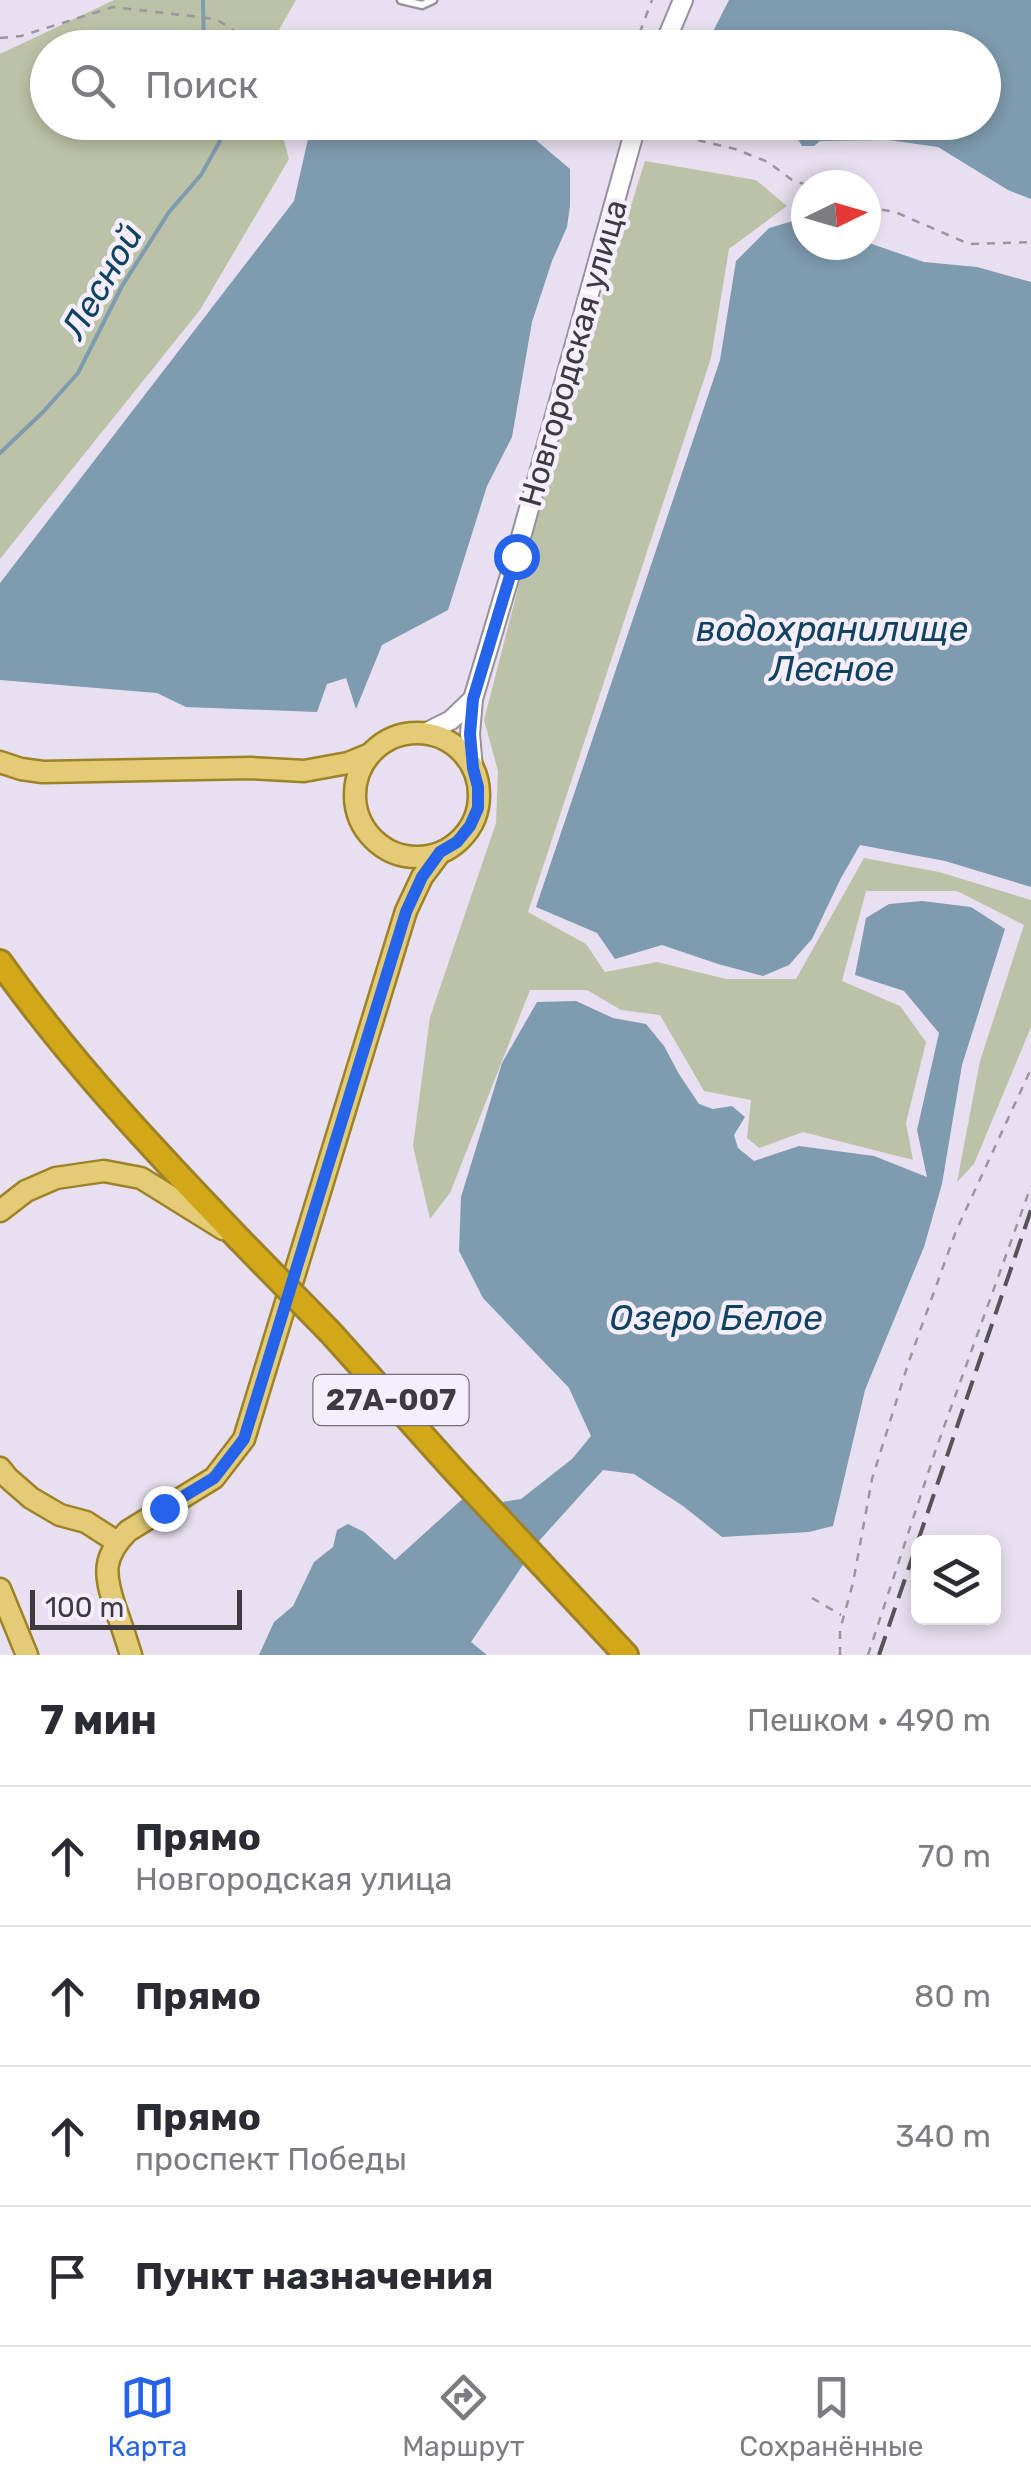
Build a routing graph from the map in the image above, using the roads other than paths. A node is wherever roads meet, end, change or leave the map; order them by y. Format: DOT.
graph roads {
  1 [pos="400,0"];
  2 [pos="433,0"];
  3 [pos="683,0"];
  4 [pos="669,30"];
  5 [pos="632,140"];
  6 [pos="473,699"];
  7 [pos="425,733"];
  8 [pos="370,754"];
  9 [pos="0,762"];
  10 [pos="473,768"];
  11 [pos="440,852"];
  12 [pos="0,962"];
  13 [pos="0,1212"];
  14 [pos="239,1239"];
  15 [pos="0,1468"];
  16 [pos="117,1542"];
  17 [pos="0,1589"];
  18 [pos="27,1655"];
  19 [pos="131,1655"];
  20 [pos="626,1655"];
  1 -- 2 [label="lane"];
  3 -- 4 [label="street"];
  5 -- 6 [label="street, Новгородская улица"];
  6 -- 7 [label="street"];
  6 -- 10 [label="street, Новгородская улица"];
  7 -- 8 [label="main road"];
  7 -- 10 [label="main road"];
  8 -- 9 [label="main road"];
  8 -- 11 [label="main road"];
  10 -- 11 [label="main road"];
  11 -- 16 [label="main road"];
  12 -- 14 [label="highway, 27А-007"];
  13 -- 14 [label="main road"];
  14 -- 20 [label="highway, 27А-007, bridge"];
  15 -- 16 [label="main road"];
  16 -- 19 [label="main road"];
  17 -- 18 [label="main road"];
}
